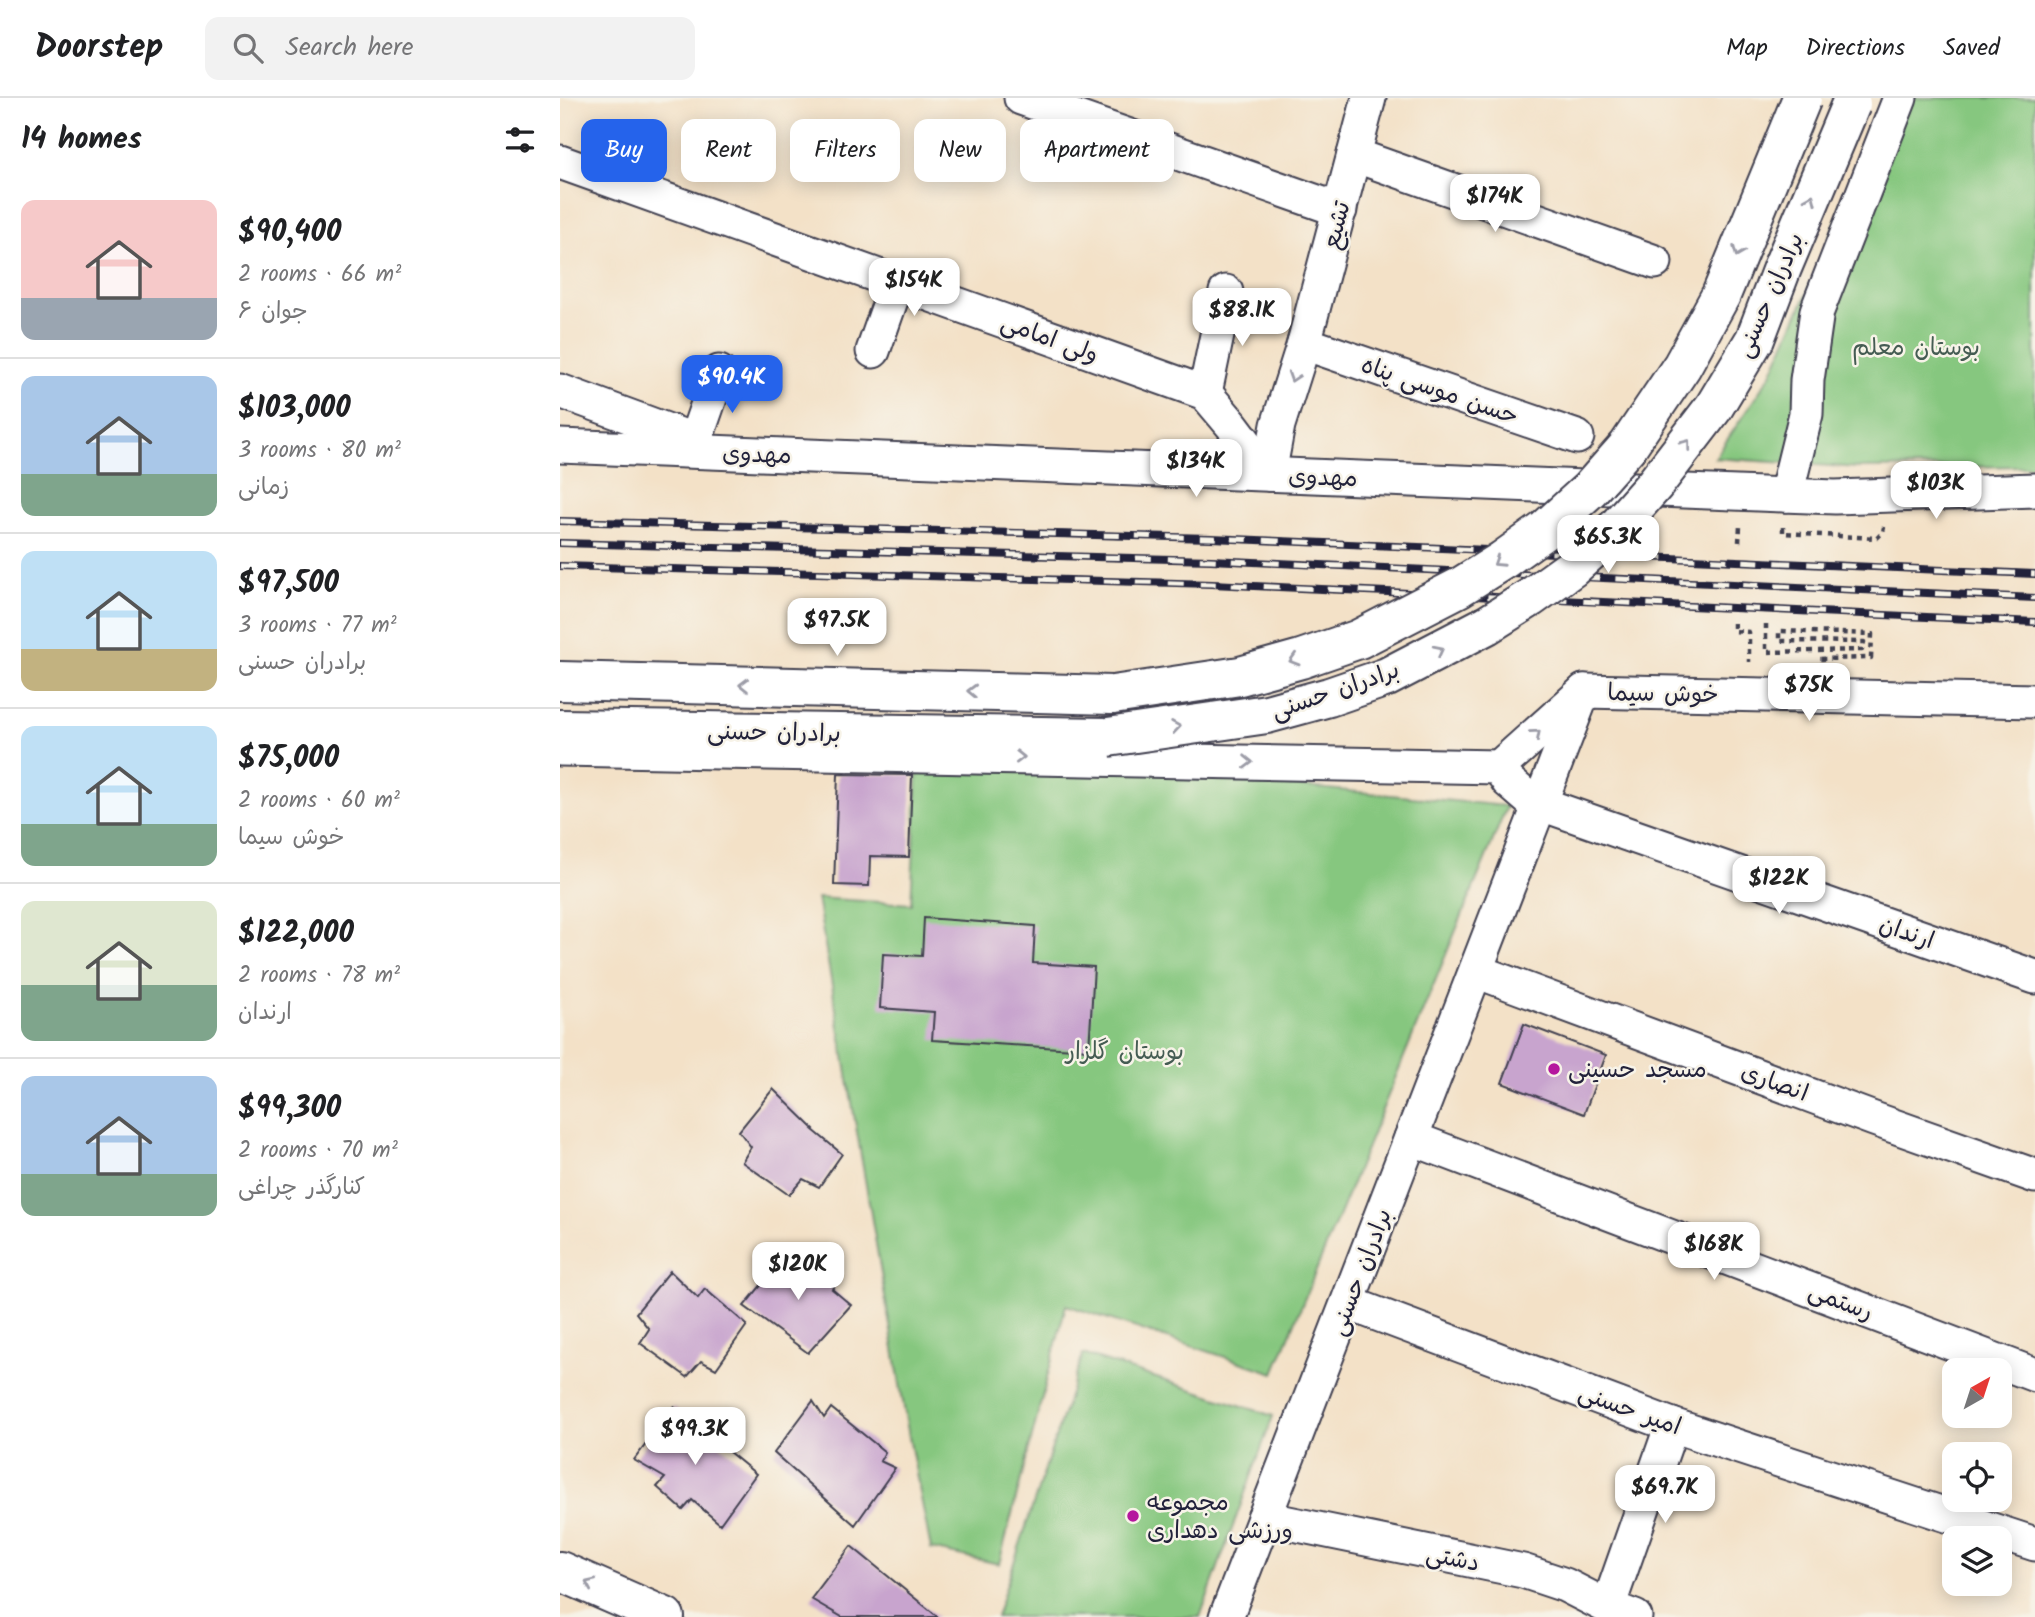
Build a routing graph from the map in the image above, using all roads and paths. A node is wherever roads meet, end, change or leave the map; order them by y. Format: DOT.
graph roads {
  1 [pos="1021,98"];
  2 [pos="1370,98"];
  3 [pos="1802,98"];
  4 [pos="1900,98"];
  5 [pos="1852,101"];
  6 [pos="1354,155"];
  7 [pos="560,162"];
  8 [pos="1340,210"];
  9 [pos="1655,262"];
  10 [pos="897,283"];
  11 [pos="1227,292"];
  12 [pos="1304,343"];
  13 [pos="873,351"];
  14 [pos="719,372"];
  15 [pos="560,391"];
  16 [pos="1205,393"];
  17 [pos="1577,437"];
  18 [pos="695,441"];
  19 [pos="560,446"];
  20 [pos="727,453"];
  21 [pos="1269,474"];
  22 [pos="2035,490"];
  23 [pos="1786,495"];
  24 [pos="1734,623"];
  25 [pos="1766,624"];
  26 [pos="1818,659"];
  27 [pos="560,681"];
  28 [pos="1584,691"];
  29 [pos="1748,695"];
  30 [pos="2035,701"];
  31 [pos="560,729"];
  32 [pos="560,749"];
  33 [pos="1499,766"];
  34 [pos="1541,803"];
  35 [pos="1476,971"];
  36 [pos="2035,977"];
  37 [pos="1411,1138"];
  38 [pos="2035,1176"];
  39 [pos="1348,1303"];
  40 [pos="2035,1375"];
  41 [pos="1672,1425"];
  42 [pos="1264,1518"];
  43 [pos="2035,1544"];
  44 [pos="560,1571"];
  45 [pos="1622,1612"];
  46 [pos="665,1617"];
  47 [pos="1226,1617"];
  1 -- 8 [label="street"];
  2 -- 6 [label="street, تشیع"];
  3 -- 27 [label="main road, برادران حسنی, one-way, bridge"];
  4 -- 23 [label="street"];
  31 -- 5 [label="main road, برادران حسنی, one-way, bridge"];
  6 -- 8 [label="street, تشیع"];
  6 -- 9 [label="street"];
  7 -- 10 [label="street, ولی امامی"];
  8 -- 12 [label="street, تشیع"];
  10 -- 13 [label="street"];
  10 -- 16 [label="street, ولی امامی"];
  11 -- 16 [label="street"];
  12 -- 17 [label="street, حسن موسی پناه"];
  12 -- 21 [label="street, تشیع, one-way"];
  14 -- 18 [label="street"];
  15 -- 18 [label="street"];
  16 -- 21 [label="street"];
  18 -- 20 [label="street"];
  19 -- 20 [label="street, مهدوی"];
  20 -- 21 [label="street, مهدوی"];
  21 -- 23 [label="street, مهدوی"];
  22 -- 23 [label="street, مهدوی"];
  24 -- 29 [label="path"];
  25 -- 26 [label="path"];
  28 -- 29 [label="street, خوش سیما"];
  33 -- 28 [label="street, one-way"];
  28 -- 34 [label="street, برادران حسنی"];
  29 -- 30 [label="street, خوش سیما"];
  32 -- 33 [label="street, one-way"];
  33 -- 34 [label="street, ارندان"];
  34 -- 35 [label="street, برادران حسنی"];
  34 -- 36 [label="street, ارندان"];
  35 -- 37 [label="street, برادران حسنی"];
  35 -- 38 [label="street, انصاری"];
  37 -- 39 [label="street, برادران حسنی"];
  37 -- 40 [label="street, رستمی"];
  39 -- 41 [label="street, امیر حسنی"];
  39 -- 42 [label="street, برادران حسنی"];
  41 -- 43 [label="street, امیر حسنی"];
  41 -- 45 [label="street"];
  42 -- 45 [label="street, دشتی"];
  42 -- 47 [label="street, برادران حسنی"];
  46 -- 44 [label="main road, one-way"];
}
